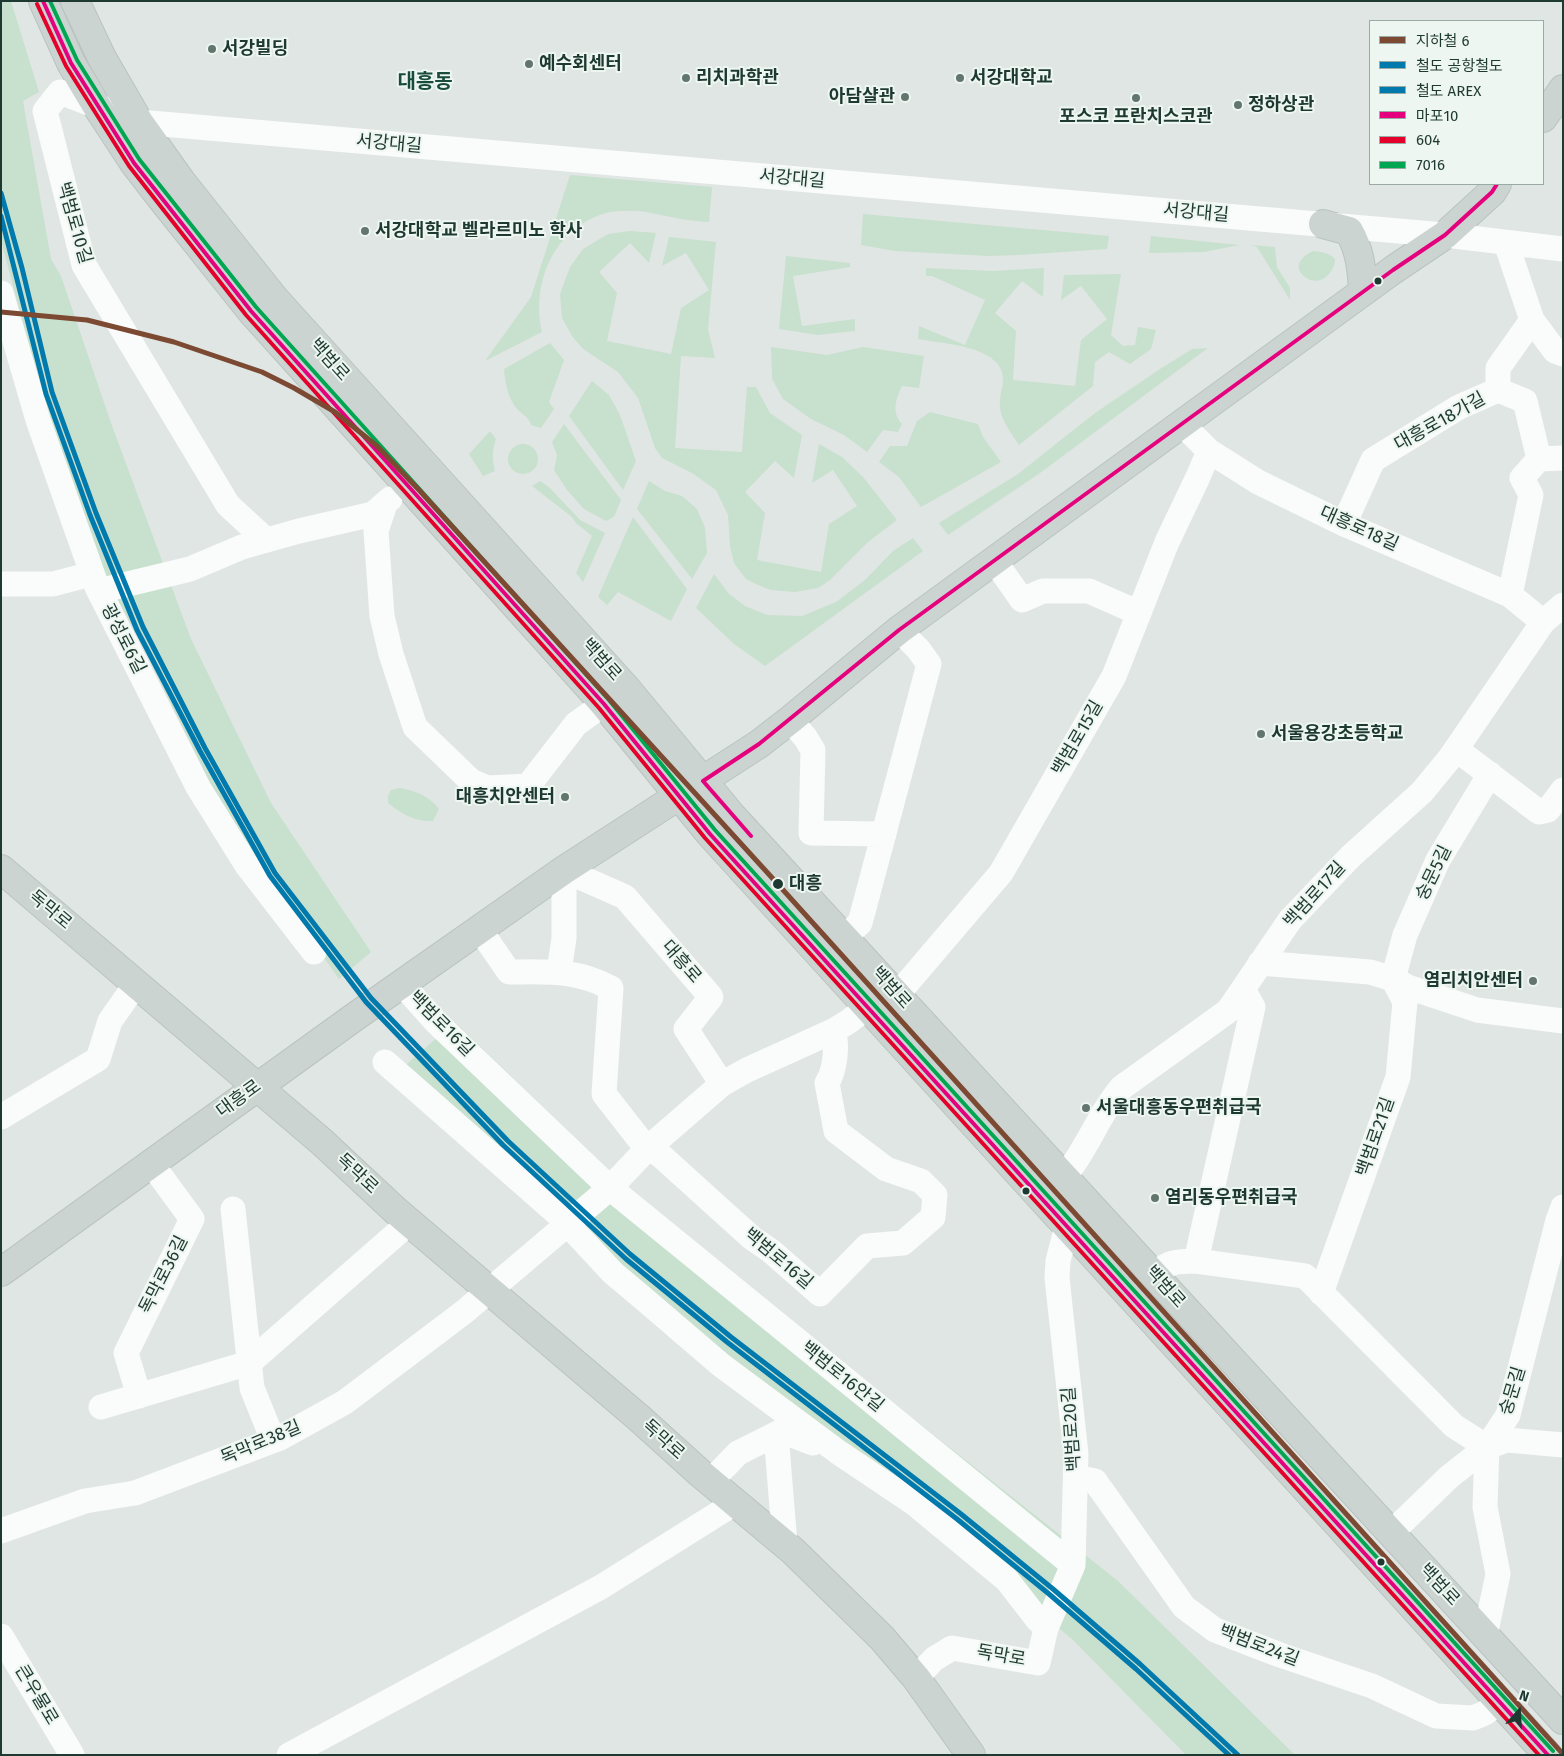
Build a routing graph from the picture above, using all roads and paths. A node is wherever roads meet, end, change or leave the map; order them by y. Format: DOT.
graph roads {
  1 [pos="43,1"];
  2 [pos="75,1"];
  3 [pos="1563,89"];
  4 [pos="96,105"];
  5 [pos="1544,117"];
  6 [pos="139,122"];
  7 [pos="1497,185"];
  8 [pos="1323,224"];
  9 [pos="1445,235"];
  10 [pos="1506,243"];
  11 [pos="1563,249"];
  12 [pos="1363,292"];
  13 [pos="1,293"];
  14 [pos="1532,320"];
  15 [pos="1563,354"];
  16 [pos="1498,390"];
  17 [pos="1182,424"];
  18 [pos="1208,451"];
  19 [pos="1551,458"];
  20 [pos="428,466"];
  21 [pos="406,485"];
  22 [pos="385,504"];
  23 [pos="1344,524"];
  24 [pos="266,540"];
  25 [pos="994,560"];
  26 [pos="95,582"];
  27 [pos="1,584"];
  28 [pos="1510,595"];
  29 [pos="1563,605"];
  30 [pos="1139,613"];
  31 [pos="1543,622"];
  32 [pos="899,630"];
  33 [pos="626,688"];
  34 [pos="604,704"];
  35 [pos="790,720"];
  36 [pos="1456,749"];
  37 [pos="1490,774"];
  38 [pos="703,781"];
  39 [pos="1563,790"];
  40 [pos="679,795"];
  41 [pos="884,834"];
  42 [pos="763,849"];
  43 [pos="741,867"];
  44 [pos="1,869"];
  45 [pos="564,870"];
  46 [pos="480,930"];
  47 [pos="844,937"];
  48 [pos="314,952"];
  49 [pos="1260,963"];
  50 [pos="559,972"];
  51 [pos="1393,978"];
  52 [pos="136,984"];
  53 [pos="402,984"];
  54 [pos="1243,989"];
  55 [pos="897,995"];
  56 [pos="868,1007"];
  57 [pos="1563,1021"];
  58 [pos="834,1031"];
  59 [pos="385,1062"];
  60 [pos="722,1084"];
  61 [pos="257,1087"];
  62 [pos="1,1117"];
  63 [pos="647,1149"];
  64 [pos="151,1163"];
  65 [pos="1064,1177"];
  66 [pos="610,1188"];
  67 [pos="1563,1207"];
  68 [pos="232,1209"];
  69 [pos="410,1222"];
  70 [pos="567,1224"];
  71 [pos="1067,1226"];
  72 [pos="1196,1261"];
  73 [pos="1,1272"];
  74 [pos="1153,1274"];
  75 [pos="489,1290"];
  76 [pos="1321,1293"];
  77 [pos="249,1363"];
  78 [pos="139,1396"];
  79 [pos="101,1406"];
  80 [pos="776,1434"];
  81 [pos="273,1440"];
  82 [pos="1563,1445"];
  83 [pos="1487,1447"];
  84 [pos="838,1452"];
  85 [pos="1076,1477"];
  86 [pos="710,1482"];
  87 [pos="735,1503"];
  88 [pos="1,1531"];
  89 [pos="1391,1533"];
  90 [pos="785,1544"];
  91 [pos="1073,1566"];
  92 [pos="1046,1628"];
  93 [pos="1,1636"];
  94 [pos="1486,1636"];
  95 [pos="1038,1663"];
  96 [pos="916,1678"];
  97 [pos="1500,1701"];
  98 [pos="1563,1720"];
  99 [pos="72,1755"];
  100 [pos="289,1755"];
  101 [pos="971,1755"];
  102 [pos="1548,1755"];
  1 -- 4 [label="main road, 백범로"];
  2 -- 6 [label="main road, 백범로"];
  3 -- 5 [label="main road"];
  4 -- 6 [label="street, 백범로10길"];
  4 -- 21 [label="main road, 백범로"];
  4 -- 24 [label="street, 백범로10길"];
  6 -- 8 [label="street, 서강대길"];
  6 -- 20 [label="main road, 백범로"];
  7 -- 9 [label="main road, 대흥로"];
  8 -- 9 [label="street, 서강대길"];
  8 -- 12 [label="main road"];
  9 -- 10 [label="street, 서강대길"];
  9 -- 12 [label="main road, 대흥로"];
  10 -- 11 [label="street, 서강대길"];
  10 -- 14 [label="street"];
  12 -- 17 [label="main road, 대흥로"];
  13 -- 26 [label="street, 광성로6길"];
  14 -- 15 [label="street"];
  14 -- 16 [label="street, 대흥로18가길"];
  16 -- 19 [label="street"];
  16 -- 23 [label="street, 대흥로18가길"];
  17 -- 18 [label="street, 대흥로18길"];
  17 -- 25 [label="main road, 대흥로"];
  18 -- 23 [label="street, 대흥로18길"];
  18 -- 30 [label="street, 백범로15길"];
  19 -- 28 [label="street"];
  20 -- 21 [label="street"];
  20 -- 33 [label="main road, 백범로"];
  21 -- 22 [label="street"];
  21 -- 34 [label="main road, 백범로"];
  22 -- 24 [label="street"];
  22 -- 34 [label="street, 백범로"];
  23 -- 28 [label="street, 대흥로18길"];
  24 -- 26 [label="street"];
  25 -- 30 [label="street"];
  25 -- 32 [label="main road, 대흥로"];
  26 -- 27 [label="street"];
  26 -- 48 [label="street, 광성로6길"];
  28 -- 31 [label="street, 대흥로18길"];
  29 -- 31 [label="street, 백범로17길"];
  30 -- 55 [label="street, 백범로15길"];
  31 -- 36 [label="street, 백범로17길"];
  32 -- 35 [label="main road, 대흥로"];
  32 -- 41 [label="street"];
  33 -- 34 [label="street, 백범로"];
  33 -- 38 [label="main road, 백범로"];
  34 -- 40 [label="main road, 백범로"];
  35 -- 38 [label="main road, 대흥로"];
  35 -- 41 [label="street"];
  36 -- 37 [label="street"];
  36 -- 49 [label="street, 백범로17길"];
  37 -- 39 [label="street"];
  37 -- 51 [label="street, 숭문5길"];
  38 -- 40 [label="main road, 대흥로"];
  38 -- 42 [label="main road, 백범로"];
  40 -- 43 [label="main road, 백범로"];
  40 -- 45 [label="main road, 대흥로"];
  41 -- 47 [label="street"];
  42 -- 43 [label="main road"];
  42 -- 47 [label="main road, 백범로"];
  43 -- 56 [label="main road, 백범로"];
  44 -- 52 [label="main road, 독막로"];
  45 -- 46 [label="main road, 대흥로"];
  45 -- 50 [label="street"];
  45 -- 60 [label="street, 대흥로"];
  46 -- 50 [label="street"];
  46 -- 53 [label="main road, 대흥로"];
  47 -- 55 [label="main road, 백범로"];
  49 -- 51 [label="street"];
  49 -- 54 [label="street, 백범로17길"];
  50 -- 63 [label="street"];
  51 -- 57 [label="street"];
  51 -- 76 [label="street, 백범로21길"];
  52 -- 61 [label="main road, 독막로"];
  52 -- 62 [label="street"];
  53 -- 61 [label="main road, 대흥로"];
  53 -- 66 [label="street, 백범로16길"];
  54 -- 65 [label="street, 백범로17길"];
  54 -- 72 [label="street"];
  55 -- 65 [label="main road, 백범로"];
  56 -- 58 [label="street"];
  56 -- 71 [label="main road, 백범로"];
  58 -- 60 [label="street"];
  58 -- 63 [label="street, 백범로16길"];
  59 -- 70 [label="street"];
  60 -- 63 [label="street"];
  61 -- 64 [label="main road, 대흥로"];
  61 -- 69 [label="main road, 독막로"];
  63 -- 66 [label="street"];
  64 -- 73 [label="main road, 대흥로"];
  64 -- 78 [label="street, 독막로36길"];
  65 -- 74 [label="main road, 백범로"];
  66 -- 70 [label="street"];
  66 -- 91 [label="street, 백범로16안길"];
  67 -- 83 [label="street, 숭문길"];
  68 -- 77 [label="street"];
  69 -- 75 [label="main road, 독막로"];
  69 -- 77 [label="street"];
  70 -- 75 [label="street"];
  70 -- 84 [label="street"];
  71 -- 85 [label="street, 백범로20길"];
  71 -- 97 [label="main road, 백범로"];
  72 -- 74 [label="street"];
  72 -- 76 [label="street"];
  74 -- 89 [label="main road, 백범로"];
  75 -- 81 [label="street, 독막로38길"];
  75 -- 86 [label="main road, 독막로"];
  76 -- 83 [label="street"];
  77 -- 78 [label="street"];
  77 -- 81 [label="street"];
  78 -- 79 [label="street"];
  80 -- 84 [label="street"];
  80 -- 86 [label="street"];
  80 -- 90 [label="street"];
  81 -- 88 [label="street, 독막로38길"];
  82 -- 83 [label="street"];
  83 -- 89 [label="street, 숭문길"];
  83 -- 94 [label="street"];
  84 -- 92 [label="street"];
  85 -- 91 [label="street, 백범로20길"];
  85 -- 97 [label="street, 백범로24길"];
  86 -- 87 [label="main road, 독막로"];
  87 -- 90 [label="main road, 독막로"];
  87 -- 100 [label="street"];
  89 -- 94 [label="main road, 백범로"];
  90 -- 96 [label="main road, 독막로"];
  91 -- 92 [label="street, 백범로20길"];
  92 -- 95 [label="street, 백범로20길"];
  93 -- 99 [label="street, 큰우물로"];
  94 -- 98 [label="main road, 백범로"];
  95 -- 96 [label="street, 독막로"];
  96 -- 101 [label="main road, 독막로"];
  97 -- 102 [label="main road, 백범로"];
}
